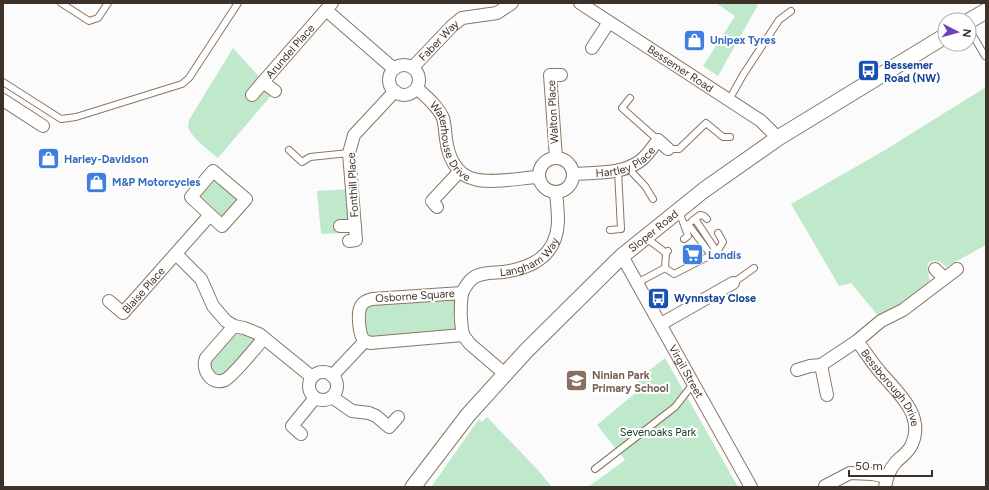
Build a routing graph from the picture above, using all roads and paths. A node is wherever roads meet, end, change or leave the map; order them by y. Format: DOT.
graph roads {
  1 [pos="61,3"];
  2 [pos="108,3"];
  3 [pos="238,3"];
  4 [pos="512,3"];
  5 [pos="580,3"];
  6 [pos="329,7"];
  7 [pos="791,11"];
  8 [pos="986,11"];
  9 [pos="977,16"];
  10 [pos="609,22"];
  11 [pos="937,41"];
  12 [pos="977,42"];
  13 [pos="592,48"];
  14 [pos="985,56"];
  15 [pos="413,67"];
  16 [pos="394,69"];
  17 [pos="561,75"];
  18 [pos="3,82"];
  19 [pos="264,82"];
  20 [pos="417,88"];
  21 [pos="275,91"];
  22 [pos="395,91"];
  23 [pos="252,95"];
  24 [pos="630,98"];
  25 [pos="3,100"];
  26 [pos="729,100"];
  27 [pos="43,126"];
  28 [pos="730,137"];
  29 [pos="778,138"];
  30 [pos="658,140"];
  31 [pos="668,149"];
  32 [pos="289,150"];
  33 [pos="349,153"];
  34 [pos="556,158"];
  35 [pos="623,169"];
  36 [pos="459,172"];
  37 [pos="573,174"];
  38 [pos="538,177"];
  39 [pos="556,193"];
  40 [pos="653,199"];
  41 [pos="437,207"];
  42 [pos="679,209"];
  43 [pos="210,215"];
  44 [pos="695,219"];
  45 [pos="707,219"];
  46 [pos="687,225"];
  47 [pos="340,226"];
  48 [pos="355,226"];
  49 [pos="621,229"];
  50 [pos="610,230"];
  51 [pos="718,233"];
  52 [pos="625,235"];
  53 [pos="645,237"];
  54 [pos="684,238"];
  55 [pos="349,241"];
  56 [pos="717,252"];
  57 [pos="176,254"];
  58 [pos="711,255"];
  59 [pos="622,256"];
  60 [pos="665,268"];
  61 [pos="754,268"];
  62 [pos="935,268"];
  63 [pos="957,269"];
  64 [pos="944,278"];
  65 [pos="637,283"];
  66 [pos="733,283"];
  67 [pos="462,293"];
  68 [pos="109,301"];
  69 [pos="661,324"];
  70 [pos="234,326"];
  71 [pos="463,335"];
  72 [pos="264,338"];
  73 [pos="365,341"];
  74 [pos="857,341"];
  75 [pos="820,365"];
  76 [pos="797,370"];
  77 [pos="505,374"];
  78 [pos="332,376"];
  79 [pos="312,377"];
  80 [pos="694,384"];
  81 [pos="827,395"];
  82 [pos="332,397"];
  83 [pos="315,398"];
  84 [pos="398,417"];
  85 [pos="301,434"];
  86 [pos="595,469"];
  87 [pos="886,482"];
  88 [pos="825,486"];
  89 [pos="413,487"];
  90 [pos="751,487"];
  1 -- 2 [label="lane"];
  3 -- 18 [label="lane"];
  4 -- 15 [label="street, Faber Way"];
  5 -- 10 [label="street, Bessemer Road"];
  6 -- 16 [label="street, Arundel Place"];
  6 -- 19 [label="street, Arundel Place"];
  7 -- 26 [label="lane"];
  8 -- 9 [label="street"];
  10 -- 13 [label="street"];
  10 -- 26 [label="street, Bessemer Road"];
  11 -- 29 [label="street, Sloper Road"];
  12 -- 14 [label="lane"];
  15 -- 16 [label="street"];
  15 -- 20 [label="street"];
  16 -- 22 [label="street"];
  17 -- 34 [label="street, Walton Place"];
  19 -- 21 [label="street, Arundel Place"];
  19 -- 23 [label="street"];
  20 -- 22 [label="street"];
  20 -- 36 [label="street, Waterhouse Drive"];
  22 -- 33 [label="street, Fonthill Place"];
  24 -- 30 [label="lane"];
  25 -- 27 [label="street"];
  26 -- 29 [label="street, Bessemer Road"];
  28 -- 31 [label="lane"];
  29 -- 42 [label="street, Sloper Road"];
  30 -- 31 [label="street, Hartley Place"];
  30 -- 35 [label="street, Hartley Place"];
  32 -- 33 [label="lane"];
  33 -- 48 [label="street, Fonthill Place"];
  34 -- 37 [label="street"];
  34 -- 38 [label="street"];
  35 -- 37 [label="street, Hartley Place"];
  35 -- 40 [label="lane"];
  35 -- 49 [label="lane"];
  36 -- 38 [label="street, Waterhouse Drive"];
  36 -- 41 [label="street"];
  37 -- 39 [label="street"];
  38 -- 39 [label="street"];
  39 -- 67 [label="street, Langham Way"];
  42 -- 46 [label="lane"];
  42 -- 53 [label="street, Sloper Road"];
  43 -- 43 [label="street"];
  43 -- 57 [label="street, Blaise Place"];
  44 -- 45 [label="lane"];
  44 -- 46 [label="lane"];
  44 -- 56 [label="lane"];
  46 -- 54 [label="lane"];
  46 -- 58 [label="lane"];
  47 -- 48 [label="street"];
  48 -- 55 [label="street, Fonthill Place"];
  49 -- 50 [label="lane"];
  49 -- 52 [label="lane"];
  51 -- 56 [label="lane"];
  53 -- 59 [label="street, Sloper Road"];
  53 -- 60 [label="lane"];
  56 -- 58 [label="lane"];
  57 -- 68 [label="street, Blaise Place"];
  57 -- 70 [label="street"];
  58 -- 60 [label="lane"];
  59 -- 65 [label="street, Virgil Street"];
  59 -- 77 [label="street, Sloper Road"];
  60 -- 65 [label="lane"];
  61 -- 66 [label="lane"];
  62 -- 64 [label="street"];
  63 -- 64 [label="street, Bessborough Drive"];
  64 -- 74 [label="street, Bessborough Drive"];
  65 -- 69 [label="street, Virgil Street"];
  66 -- 69 [label="street"];
  67 -- 71 [label="street, Osborne Square"];
  67 -- 73 [label="street, Osborne Square"];
  69 -- 80 [label="street, Virgil Street"];
  70 -- 72 [label="street"];
  70 -- 72 [label="street"];
  71 -- 73 [label="street"];
  71 -- 77 [label="street"];
  72 -- 79 [label="street"];
  73 -- 78 [label="street"];
  74 -- 75 [label="street, Bessborough Drive"];
  74 -- 87 [label="street, Bessborough Drive"];
  75 -- 76 [label="street, Bessborough Drive"];
  75 -- 81 [label="street"];
  77 -- 89 [label="street, Sloper Road"];
  78 -- 79 [label="street"];
  78 -- 82 [label="street"];
  79 -- 83 [label="street"];
  80 -- 86 [label="lane"];
  80 -- 90 [label="street, Virgil Street"];
  82 -- 83 [label="street"];
  82 -- 84 [label="street"];
  83 -- 85 [label="street"];
  87 -- 88 [label="street, Bessborough Drive"];
}
